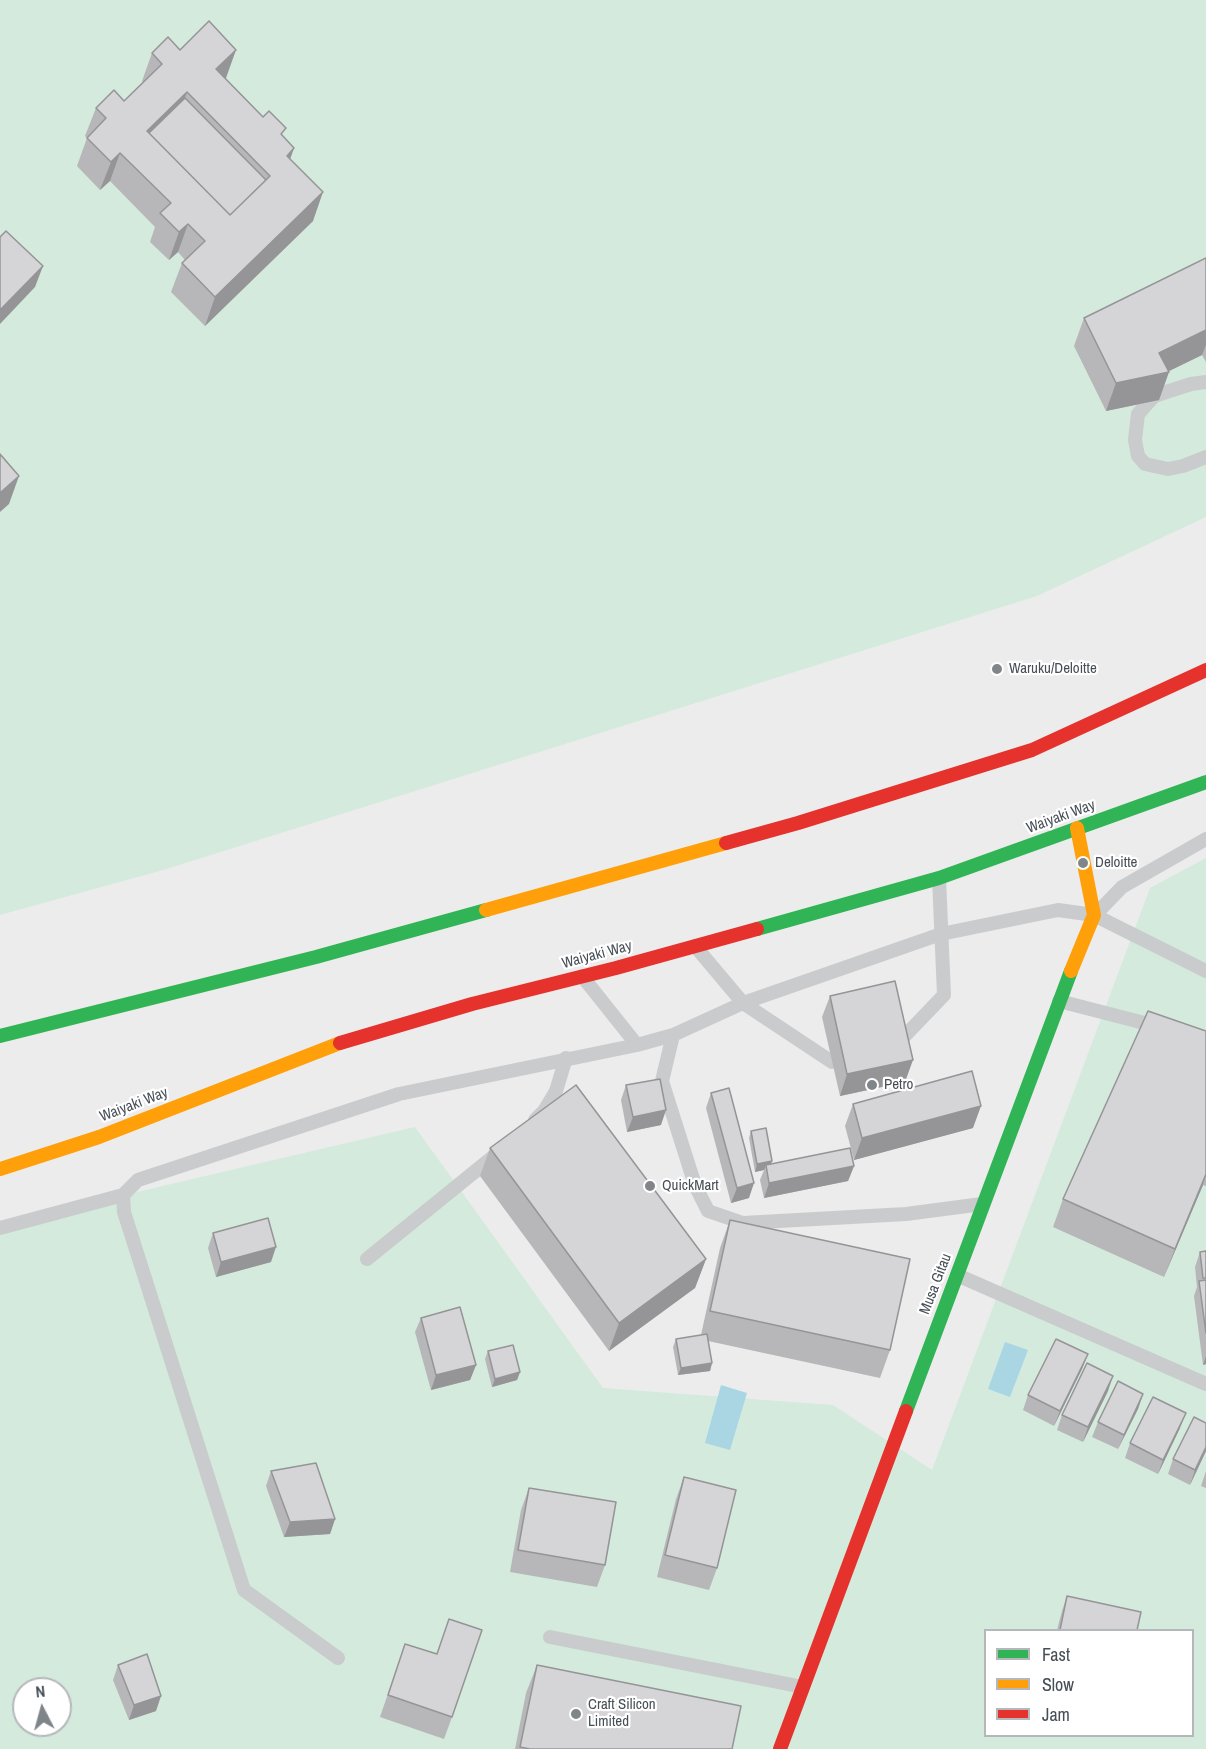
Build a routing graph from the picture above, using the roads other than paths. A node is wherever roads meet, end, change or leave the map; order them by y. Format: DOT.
graph roads {
  1 [pos="1206,382"];
  2 [pos="1206,457"];
  3 [pos="1206,670"];
  4 [pos="1206,782"];
  5 [pos="1077,828"];
  6 [pos="1206,839"];
  7 [pos="939,878"];
  8 [pos="1094,915"];
  9 [pos="941,934"];
  10 [pos="695,945"];
  11 [pos="1206,971"];
  12 [pos="582,976"];
  13 [pos="1059,1001"];
  14 [pos="743,1003"];
  15 [pos="1172,1030"];
  16 [pos="673,1035"];
  17 [pos="0,1036"];
  18 [pos="897,1044"];
  19 [pos="637,1045"];
  20 [pos="566,1058"];
  21 [pos="832,1062"];
  22 [pos="524,1130"];
  23 [pos="509,1144"];
  24 [pos="0,1169"];
  25 [pos="123,1194"];
  26 [pos="983,1204"];
  27 [pos="0,1228"];
  28 [pos="367,1259"];
  29 [pos="957,1275"];
  30 [pos="1206,1384"];
  31 [pos="550,1637"];
  32 [pos="338,1658"];
  33 [pos="803,1687"];
  34 [pos="780,1749"];
  1 -- 2 [label="lane"];
  3 -- 17 [label="main road"];
  4 -- 5 [label="main road, Waiyaki Way"];
  5 -- 7 [label="main road, Waiyaki Way"];
  5 -- 8 [label="main road"];
  6 -- 8 [label="lane"];
  7 -- 9 [label="lane"];
  7 -- 10 [label="main road, Waiyaki Way"];
  8 -- 9 [label="lane"];
  8 -- 11 [label="lane"];
  8 -- 13 [label="main road, Musa Gitau"];
  9 -- 14 [label="lane"];
  9 -- 18 [label="lane"];
  10 -- 12 [label="main road, Waiyaki Way"];
  10 -- 14 [label="lane"];
  12 -- 19 [label="lane"];
  12 -- 24 [label="main road, Waiyaki Way"];
  13 -- 15 [label="lane"];
  13 -- 26 [label="main road, Musa Gitau"];
  14 -- 16 [label="lane"];
  14 -- 21 [label="lane"];
  16 -- 19 [label="lane"];
  16 -- 26 [label="lane"];
  19 -- 20 [label="lane"];
  20 -- 22 [label="lane"];
  20 -- 25 [label="lane"];
  23 -- 28 [label="lane"];
  25 -- 27 [label="lane"];
  25 -- 32 [label="lane"];
  26 -- 29 [label="main road, Musa Gitau"];
  29 -- 30 [label="lane"];
  29 -- 33 [label="main road, Musa Gitau"];
  31 -- 33 [label="lane"];
  33 -- 34 [label="main road, Musa Gitau"];
}
